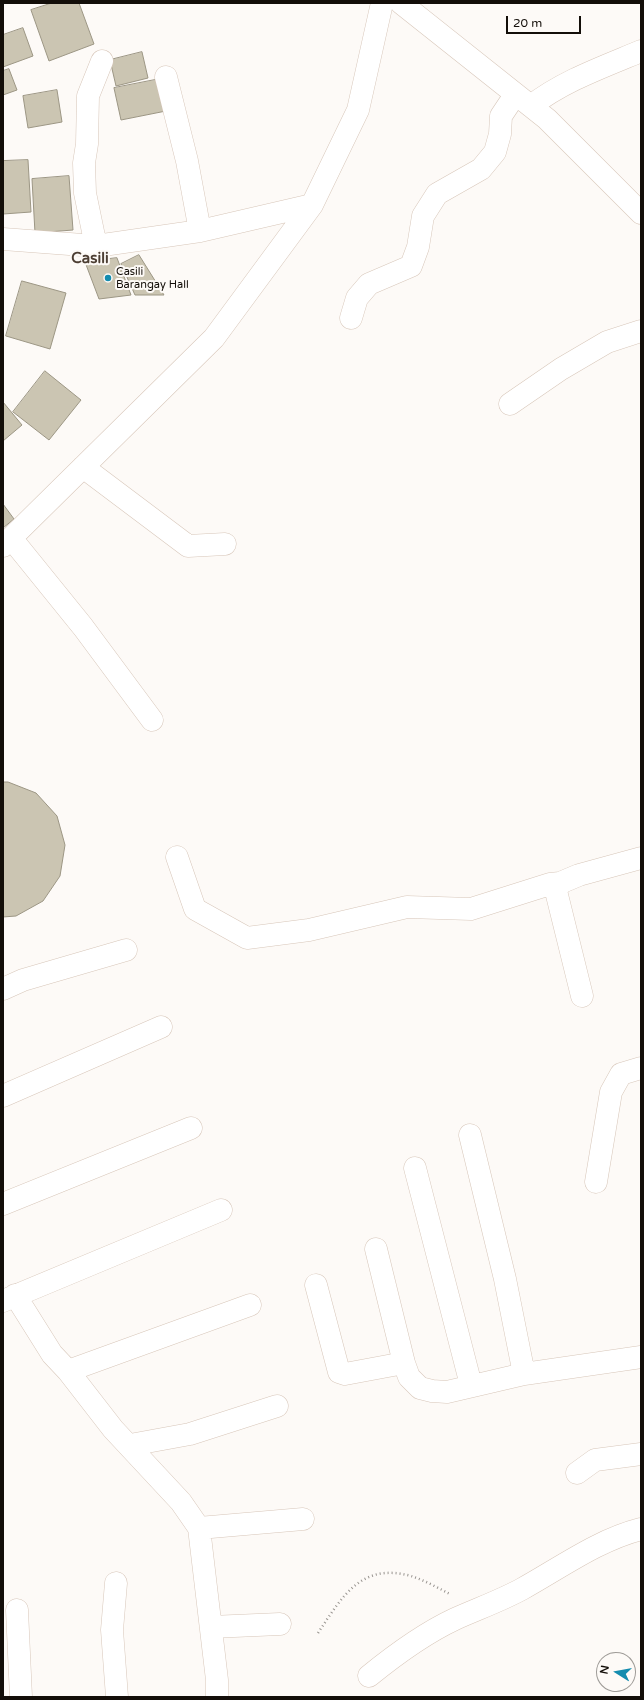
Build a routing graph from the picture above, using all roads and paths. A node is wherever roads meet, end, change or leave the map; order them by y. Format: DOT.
graph roads {
  1 [pos="382,3"];
  2 [pos="400,3"];
  3 [pos="641,51"];
  4 [pos="102,61"];
  5 [pos="166,77"];
  6 [pos="523,101"];
  7 [pos="312,204"];
  8 [pos="641,213"];
  9 [pos="200,231"];
  10 [pos="3,239"];
  11 [pos="96,246"];
  12 [pos="351,318"];
  13 [pos="641,331"];
  14 [pos="510,404"];
  15 [pos="83,467"];
  16 [pos="7,542"];
  17 [pos="225,544"];
  18 [pos="152,720"];
  19 [pos="177,858"];
  20 [pos="641,858"];
  21 [pos="560,883"];
  22 [pos="126,950"];
  23 [pos="3,989"];
  24 [pos="582,996"];
  25 [pos="161,1027"];
  26 [pos="641,1068"];
  27 [pos="3,1096"];
  28 [pos="191,1128"];
  29 [pos="470,1135"];
  30 [pos="415,1168"];
  31 [pos="596,1182"];
  32 [pos="3,1204"];
  33 [pos="221,1210"];
  34 [pos="376,1249"];
  35 [pos="316,1285"];
  36 [pos="9,1298"];
  37 [pos="250,1305"];
  38 [pos="641,1357"];
  39 [pos="404,1363"];
  40 [pos="68,1371"];
  41 [pos="524,1374"];
  42 [pos="471,1385"];
  43 [pos="277,1406"];
  44 [pos="130,1446"];
  45 [pos="641,1454"];
  46 [pos="577,1474"];
  47 [pos="303,1519"];
  48 [pos="199,1528"];
  49 [pos="641,1530"];
  50 [pos="116,1583"];
  51 [pos="454,1596"];
  52 [pos="17,1610"];
  53 [pos="280,1624"];
  54 [pos="211,1626"];
  55 [pos="318,1633"];
  56 [pos="369,1676"];
  57 [pos="21,1697"];
  58 [pos="117,1697"];
  59 [pos="217,1697"];
  1 -- 7 [label="street"];
  2 -- 6 [label="street"];
  3 -- 6 [label="street"];
  4 -- 11 [label="street"];
  5 -- 9 [label="street"];
  6 -- 8 [label="street"];
  6 -- 12 [label="street"];
  7 -- 9 [label="street"];
  7 -- 15 [label="street"];
  9 -- 11 [label="street"];
  10 -- 11 [label="street"];
  13 -- 14 [label="street"];
  15 -- 16 [label="street"];
  15 -- 17 [label="street"];
  16 -- 18 [label="street"];
  19 -- 21 [label="street"];
  20 -- 21 [label="street"];
  21 -- 24 [label="street"];
  22 -- 23 [label="street"];
  25 -- 27 [label="street"];
  26 -- 31 [label="street"];
  28 -- 32 [label="street"];
  29 -- 41 [label="street"];
  30 -- 42 [label="street"];
  33 -- 36 [label="street"];
  34 -- 39 [label="street"];
  35 -- 39 [label="street"];
  36 -- 40 [label="street"];
  37 -- 40 [label="street"];
  38 -- 41 [label="street"];
  39 -- 42 [label="street"];
  40 -- 44 [label="street"];
  41 -- 42 [label="street"];
  43 -- 44 [label="street"];
  44 -- 48 [label="street"];
  45 -- 46 [label="street"];
  47 -- 48 [label="street"];
  48 -- 54 [label="street"];
  49 -- 56 [label="street"];
  50 -- 58 [label="street"];
  51 -- 55 [label="path"];
  52 -- 57 [label="street"];
  53 -- 54 [label="street"];
  54 -- 59 [label="street"];
}
